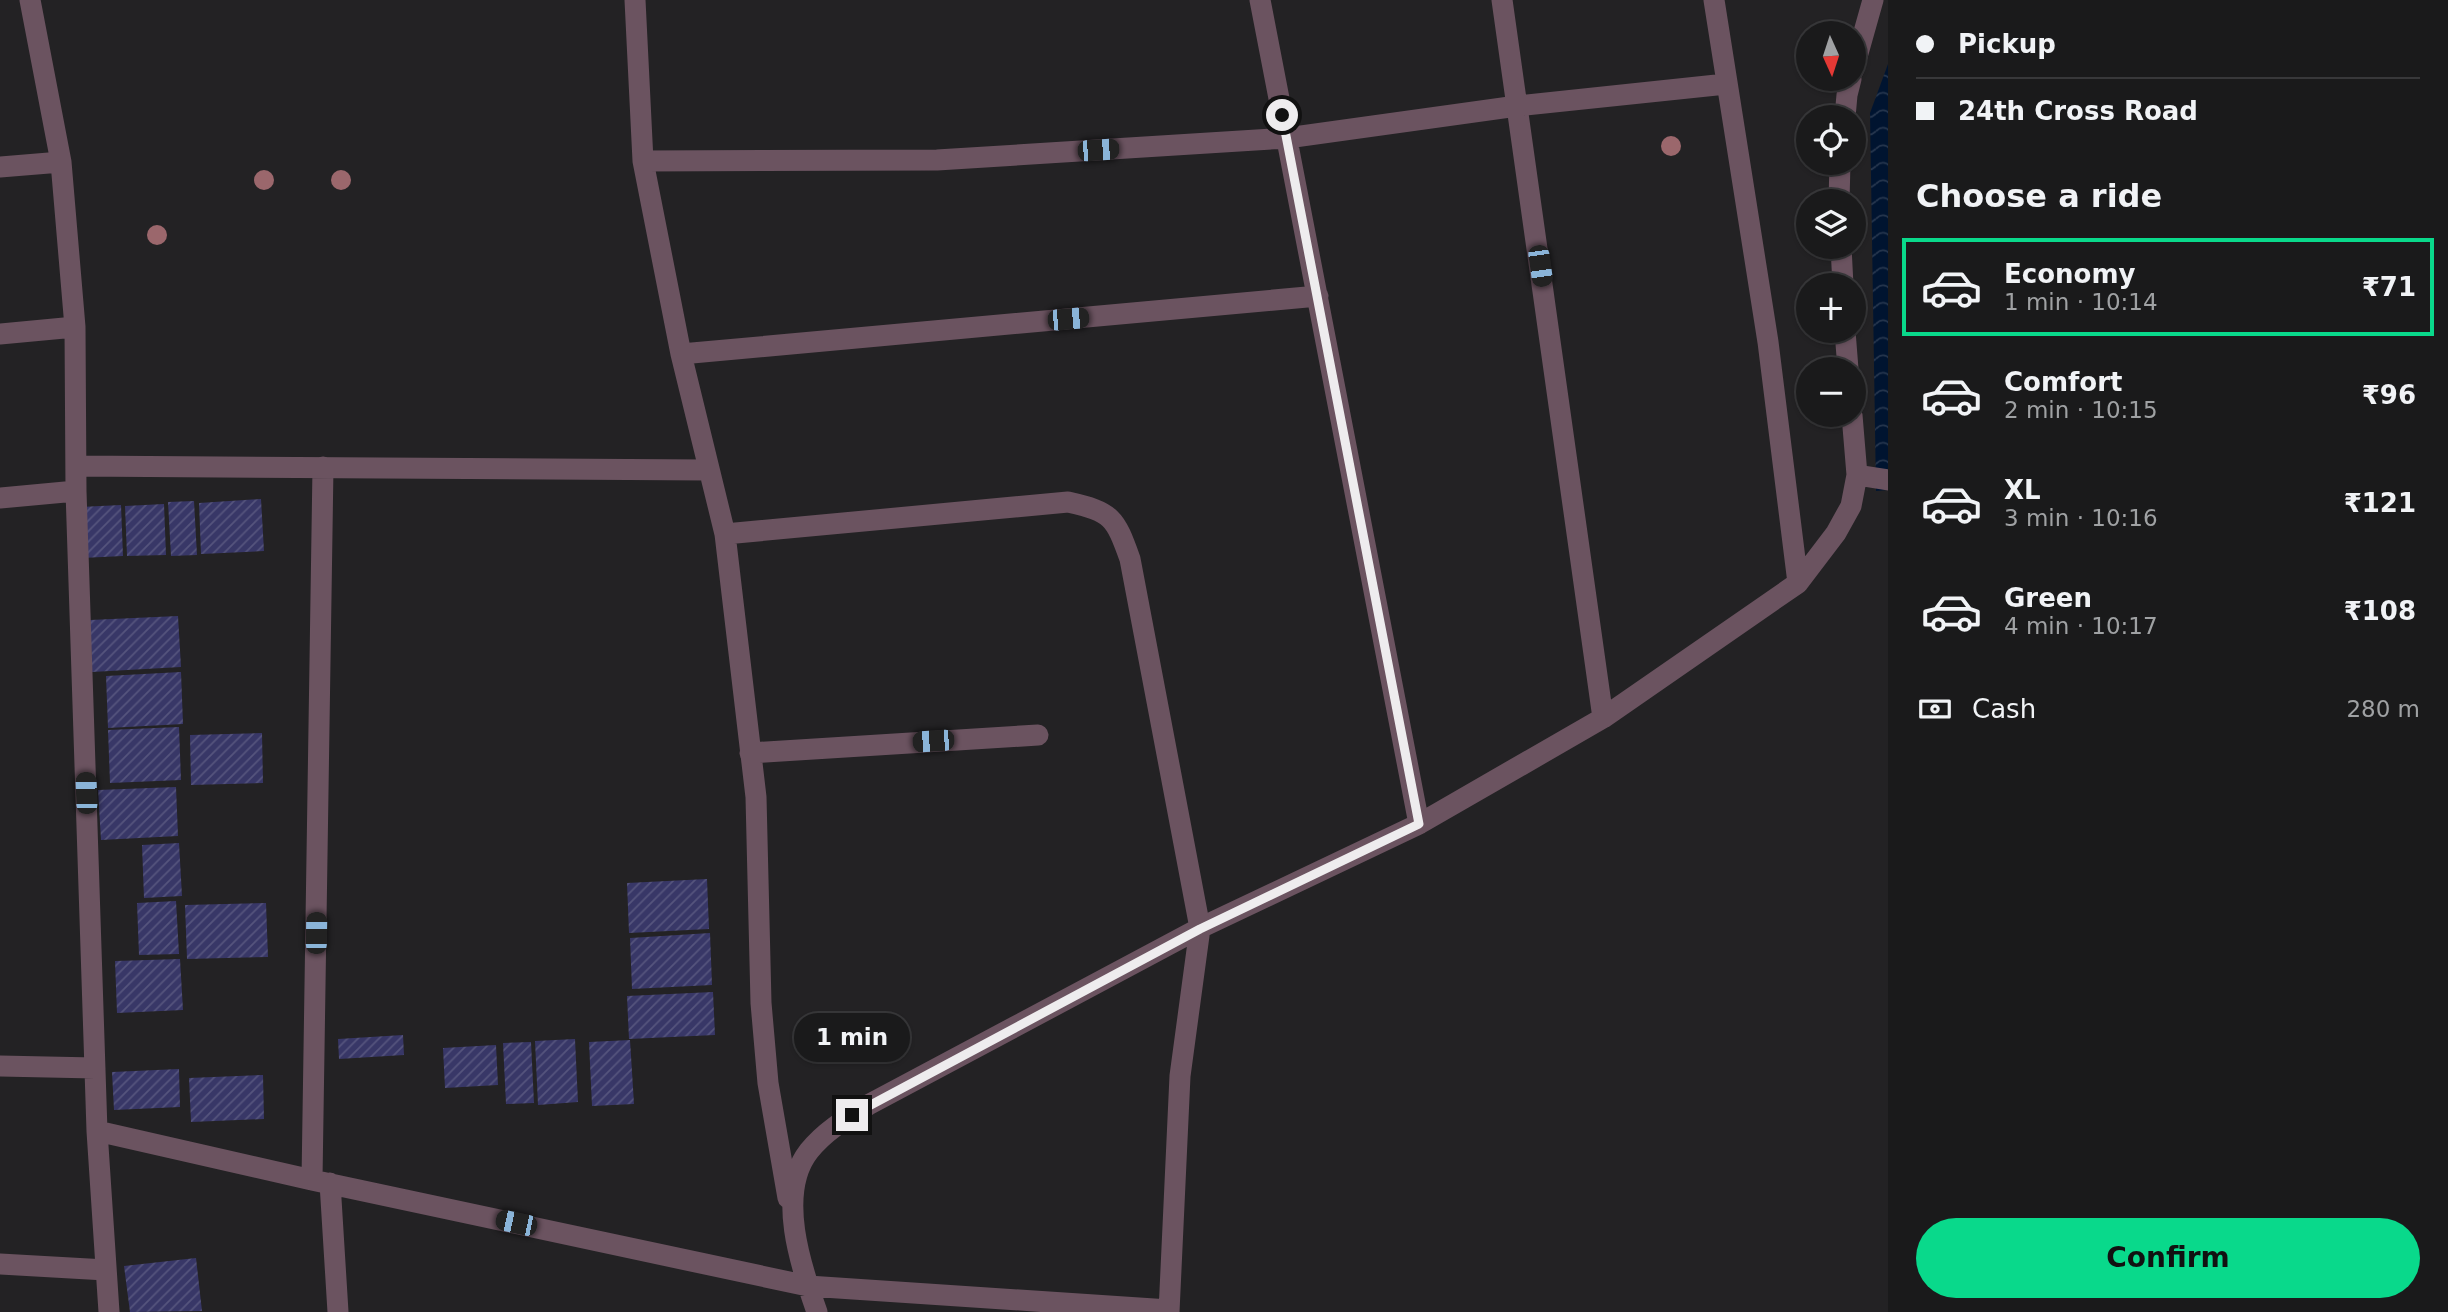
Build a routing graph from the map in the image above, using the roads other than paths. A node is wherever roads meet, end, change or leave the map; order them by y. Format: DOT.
graph roads {
  1 [pos="30,0"];
  2 [pos="635,0"];
  3 [pos="1260,0"];
  4 [pos="1502,0"];
  5 [pos="1714,0"];
  6 [pos="1873,0"];
  7 [pos="1866,25"];
  8 [pos="1726,84"];
  9 [pos="1517,106"];
  10 [pos="1287,138"];
  11 [pos="643,161"];
  12 [pos="61,162"];
  13 [pos="0,167"];
  14 [pos="1318,296"];
  15 [pos="75,327"];
  16 [pos="0,334"];
  17 [pos="681,354"];
  18 [pos="1853,427"];
  19 [pos="76,466"];
  20 [pos="323,467"];
  21 [pos="708,470"];
  22 [pos="1857,475"];
  23 [pos="1888,480"];
  24 [pos="76,491"];
  25 [pos="0,498"];
  26 [pos="725,534"];
  27 [pos="1798,583"];
  28 [pos="1603,718"];
  29 [pos="1038,735"];
  30 [pos="750,753"];
  31 [pos="1419,824"];
  32 [pos="1200,929"];
  33 [pos="0,1066"];
  34 [pos="95,1068"];
  35 [pos="97,1131"];
  36 [pos="321,1181"];
  37 [pos="791,1214"];
  38 [pos="0,1264"];
  39 [pos="106,1270"];
  40 [pos="808,1286"];
  41 [pos="1169,1311"];
  42 [pos="109,1312"];
  43 [pos="338,1312"];
  44 [pos="817,1312"];
  1 -- 12 [label="street"];
  2 -- 11 [label="street"];
  3 -- 10 [label="street"];
  4 -- 9 [label="street"];
  5 -- 8 [label="street"];
  6 -- 7 [label="street"];
  8 -- 9 [label="street"];
  8 -- 27 [label="street"];
  9 -- 10 [label="street"];
  9 -- 28 [label="street"];
  10 -- 11 [label="street"];
  10 -- 14 [label="street"];
  11 -- 17 [label="street"];
  12 -- 13 [label="street"];
  12 -- 15 [label="street"];
  14 -- 17 [label="street"];
  14 -- 31 [label="street"];
  15 -- 16 [label="street"];
  15 -- 19 [label="street"];
  17 -- 21 [label="street"];
  18 -- 22 [label="street"];
  19 -- 20 [label="street"];
  19 -- 24 [label="street"];
  20 -- 21 [label="street"];
  20 -- 36 [label="street"];
  21 -- 26 [label="street"];
  22 -- 23 [label="street"];
  22 -- 27 [label="street"];
  24 -- 25 [label="street"];
  24 -- 34 [label="street"];
  26 -- 30 [label="street"];
  26 -- 32 [label="street"];
  27 -- 28 [label="street"];
  28 -- 31 [label="street"];
  29 -- 30 [label="street"];
  30 -- 37 [label="street"];
  31 -- 32 [label="street"];
  32 -- 37 [label="street"];
  32 -- 41 [label="street"];
  33 -- 34 [label="street"];
  34 -- 35 [label="street"];
  35 -- 36 [label="street"];
  35 -- 39 [label="street"];
  36 -- 40 [label="street"];
  36 -- 43 [label="street"];
  37 -- 40 [label="street"];
  38 -- 39 [label="street"];
  39 -- 42 [label="street"];
  40 -- 41 [label="street"];
  40 -- 44 [label="street"];
}
